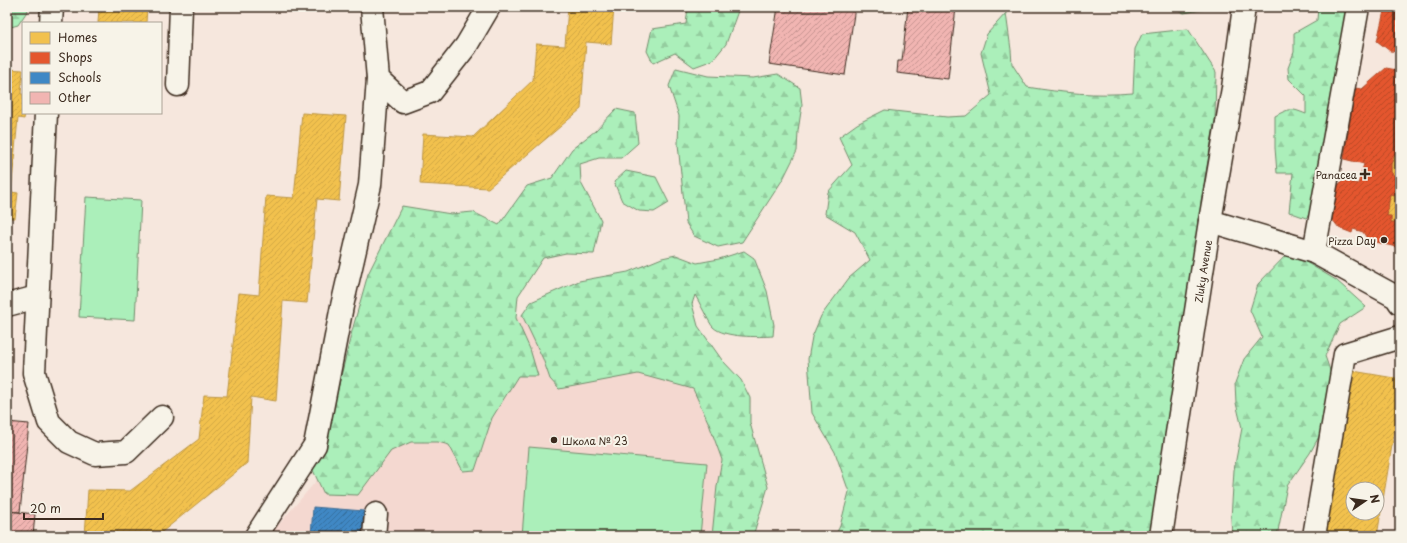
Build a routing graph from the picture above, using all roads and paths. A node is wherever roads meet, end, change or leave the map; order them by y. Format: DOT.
graph roads {
  1 [pos="52,7"];
  2 [pos="181,7"];
  3 [pos="372,7"];
  4 [pos="489,7"];
  5 [pos="1244,7"];
  6 [pos="1358,7"];
  7 [pos="51,22"];
  8 [pos="378,79"];
  9 [pos="178,85"];
  10 [pos="46,114"];
  11 [pos="1210,222"];
  12 [pos="1314,252"];
  13 [pos="37,297"];
  14 [pos="1400,303"];
  15 [pos="7,305"];
  16 [pos="1400,337"];
  17 [pos="162,416"];
  18 [pos="376,514"];
  19 [pos="256,536"];
  20 [pos="374,536"];
  21 [pos="1161,536"];
  22 [pos="1314,536"];
  1 -- 7 [label="main road"];
  2 -- 9 [label="main road"];
  3 -- 8 [label="main road"];
  4 -- 8 [label="main road"];
  5 -- 11 [label="main road, Zluky Avenue"];
  6 -- 12 [label="main road"];
  8 -- 19 [label="main road"];
  10 -- 13 [label="main road"];
  11 -- 12 [label="main road"];
  11 -- 21 [label="main road, Zluky Avenue"];
  12 -- 14 [label="main road"];
  13 -- 15 [label="main road"];
  13 -- 17 [label="main road"];
  16 -- 22 [label="main road"];
  18 -- 20 [label="main road"];
}
